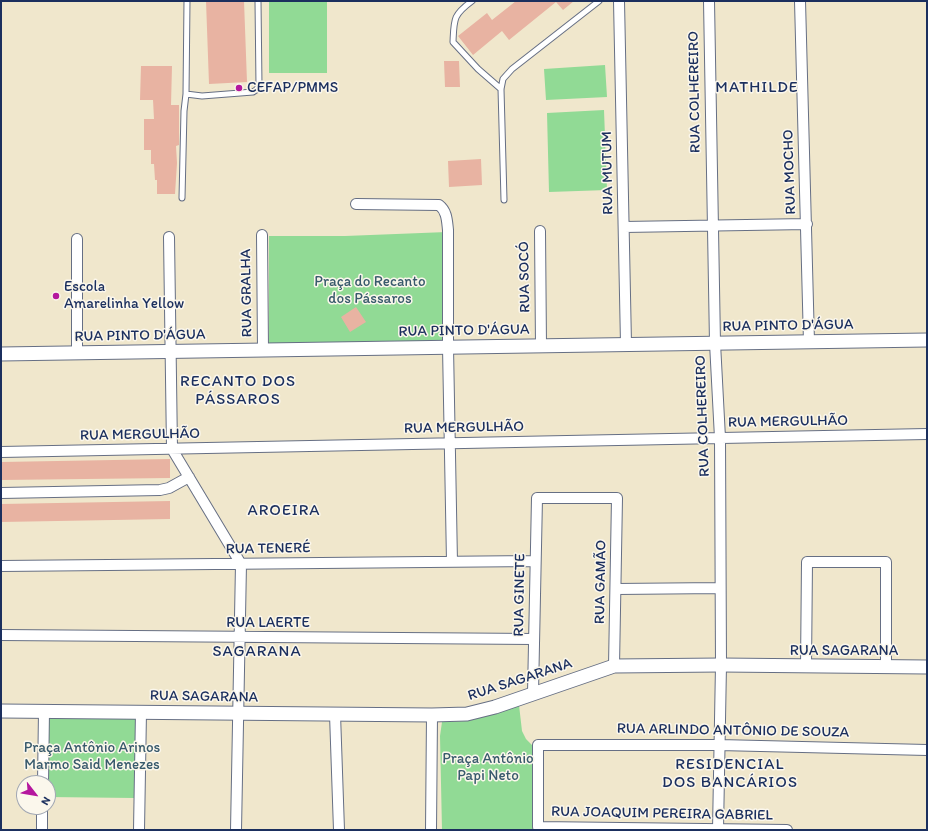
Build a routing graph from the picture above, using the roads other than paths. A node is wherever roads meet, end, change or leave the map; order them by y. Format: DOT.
graph roads {
  1 [pos="187,1"];
  2 [pos="258,1"];
  3 [pos="472,1"];
  4 [pos="599,1"];
  5 [pos="619,1"];
  6 [pos="709,1"];
  7 [pos="800,1"];
  8 [pos="501,89"];
  9 [pos="186,94"];
  10 [pos="182,198"];
  11 [pos="504,200"];
  12 [pos="356,204"];
  13 [pos="807,224"];
  14 [pos="713,226"];
  15 [pos="624,227"];
  16 [pos="540,231"];
  17 [pos="262,235"];
  18 [pos="169,237"];
  19 [pos="77,239"];
  20 [pos="927,340"];
  21 [pos="809,342"];
  22 [pos="715,343"];
  23 [pos="626,344"];
  24 [pos="542,346"];
  25 [pos="448,347"];
  26 [pos="263,350"];
  27 [pos="171,351"];
  28 [pos="77,353"];
  29 [pos="1,354"];
  30 [pos="927,434"];
  31 [pos="720,438"];
  32 [pos="450,444"];
  33 [pos="172,449"];
  34 [pos="1,452"];
  35 [pos="188,476"];
  36 [pos="1,493"];
  37 [pos="617,498"];
  38 [pos="535,561"];
  39 [pos="452,562"];
  40 [pos="241,564"];
  41 [pos="1,566"];
  42 [pos="720,588"];
  43 [pos="616,589"];
  44 [pos="1,635"];
  45 [pos="239,638"];
  46 [pos="534,639"];
  47 [pos="721,665"];
  48 [pos="614,666"];
  49 [pos="806,667"];
  50 [pos="886,667"];
  51 [pos="927,667"];
  52 [pos="533,693"];
  53 [pos="1,711"];
  54 [pos="44,711"];
  55 [pos="141,712"];
  56 [pos="238,713"];
  57 [pos="336,714"];
  58 [pos="432,715"];
  59 [pos="719,745"];
  60 [pos="927,750"];
  61 [pos="43,775"];
  62 [pos="42,815"];
  63 [pos="538,827"];
  64 [pos="718,829"];
  65 [pos="42,830"];
  66 [pos="139,830"];
  67 [pos="236,830"];
  68 [pos="339,830"];
  69 [pos="432,830"];
  70 [pos="786,830"];
  1 -- 9 [label="lane"];
  2 -- 9 [label="lane"];
  3 -- 8 [label="lane"];
  4 -- 8 [label="lane"];
  5 -- 15 [label="street, RUA MUTUM"];
  6 -- 14 [label="street, RUA COLHEREIRO"];
  7 -- 13 [label="street, RUA MOCHO"];
  8 -- 11 [label="lane"];
  9 -- 10 [label="lane"];
  12 -- 25 [label="street"];
  13 -- 14 [label="street"];
  13 -- 21 [label="street, RUA MOCHO"];
  14 -- 15 [label="street"];
  14 -- 22 [label="street, RUA COLHEREIRO"];
  15 -- 23 [label="street, RUA MUTUM"];
  16 -- 24 [label="street, RUA SOCÓ"];
  17 -- 26 [label="street, RUA GRALHA"];
  18 -- 27 [label="street"];
  19 -- 28 [label="street"];
  20 -- 21 [label="street, RUA PINTO D'ÁGUA"];
  21 -- 22 [label="street, RUA PINTO D'ÁGUA"];
  22 -- 23 [label="street, RUA PINTO D'ÁGUA"];
  22 -- 31 [label="street, RUA COLHEREIRO"];
  23 -- 24 [label="street, RUA PINTO D'ÁGUA"];
  24 -- 25 [label="street, RUA PINTO D'ÁGUA"];
  25 -- 26 [label="street, RUA PINTO D'ÁGUA"];
  25 -- 32 [label="street"];
  26 -- 27 [label="street, RUA PINTO D'ÁGUA"];
  27 -- 28 [label="street, RUA PINTO D'ÁGUA"];
  27 -- 33 [label="street"];
  28 -- 29 [label="street, RUA PINTO D'ÁGUA"];
  30 -- 31 [label="street, RUA MERGULHÃO"];
  31 -- 32 [label="street, RUA MERGULHÃO"];
  31 -- 42 [label="street, RUA COLHEREIRO"];
  32 -- 33 [label="street, RUA MERGULHÃO"];
  32 -- 39 [label="street"];
  33 -- 34 [label="street, RUA MERGULHÃO"];
  33 -- 35 [label="street"];
  35 -- 36 [label="street"];
  35 -- 40 [label="street"];
  37 -- 38 [label="street, RUA GINETE"];
  37 -- 43 [label="street, RUA GAMÃO"];
  38 -- 39 [label="street, RUA TENERÉ"];
  38 -- 46 [label="street, RUA GINETE"];
  39 -- 40 [label="street, RUA TENERÉ"];
  40 -- 41 [label="street, RUA TENERÉ"];
  40 -- 45 [label="street"];
  42 -- 43 [label="street"];
  42 -- 47 [label="street, RUA COLHEREIRO"];
  43 -- 48 [label="street, RUA GAMÃO"];
  44 -- 45 [label="street, RUA LAERTE"];
  45 -- 46 [label="street, RUA LAERTE"];
  45 -- 56 [label="street"];
  46 -- 52 [label="street, RUA GINETE"];
  47 -- 48 [label="street, RUA SAGARANA"];
  47 -- 49 [label="street, RUA SAGARANA"];
  47 -- 59 [label="street, RUA COLHEREIRO"];
  48 -- 52 [label="street, RUA SAGARANA"];
  49 -- 50 [label="street, RUA SAGARANA"];
  49 -- 50 [label="street"];
  50 -- 51 [label="street, RUA SAGARANA"];
  52 -- 58 [label="street, RUA SAGARANA"];
  53 -- 54 [label="street, RUA SAGARANA"];
  54 -- 55 [label="street, RUA SAGARANA"];
  54 -- 61 [label="street"];
  55 -- 56 [label="street, RUA SAGARANA"];
  55 -- 66 [label="street"];
  56 -- 57 [label="street, RUA SAGARANA"];
  56 -- 67 [label="street"];
  57 -- 58 [label="street, RUA SAGARANA"];
  57 -- 68 [label="street"];
  58 -- 69 [label="street"];
  59 -- 60 [label="street, RUA ARLINDO ANTÔNIO DE SOUZA"];
  59 -- 63 [label="street, RUA ARLINDO ANTÔNIO DE SOUZA"];
  59 -- 64 [label="street, RUA COLHEREIRO"];
  62 -- 65 [label="street"];
  63 -- 64 [label="street, RUA JOAQUIM PEREIRA GABRIEL"];
  64 -- 70 [label="street, RUA JOAQUIM PEREIRA GABRIEL"];
}
